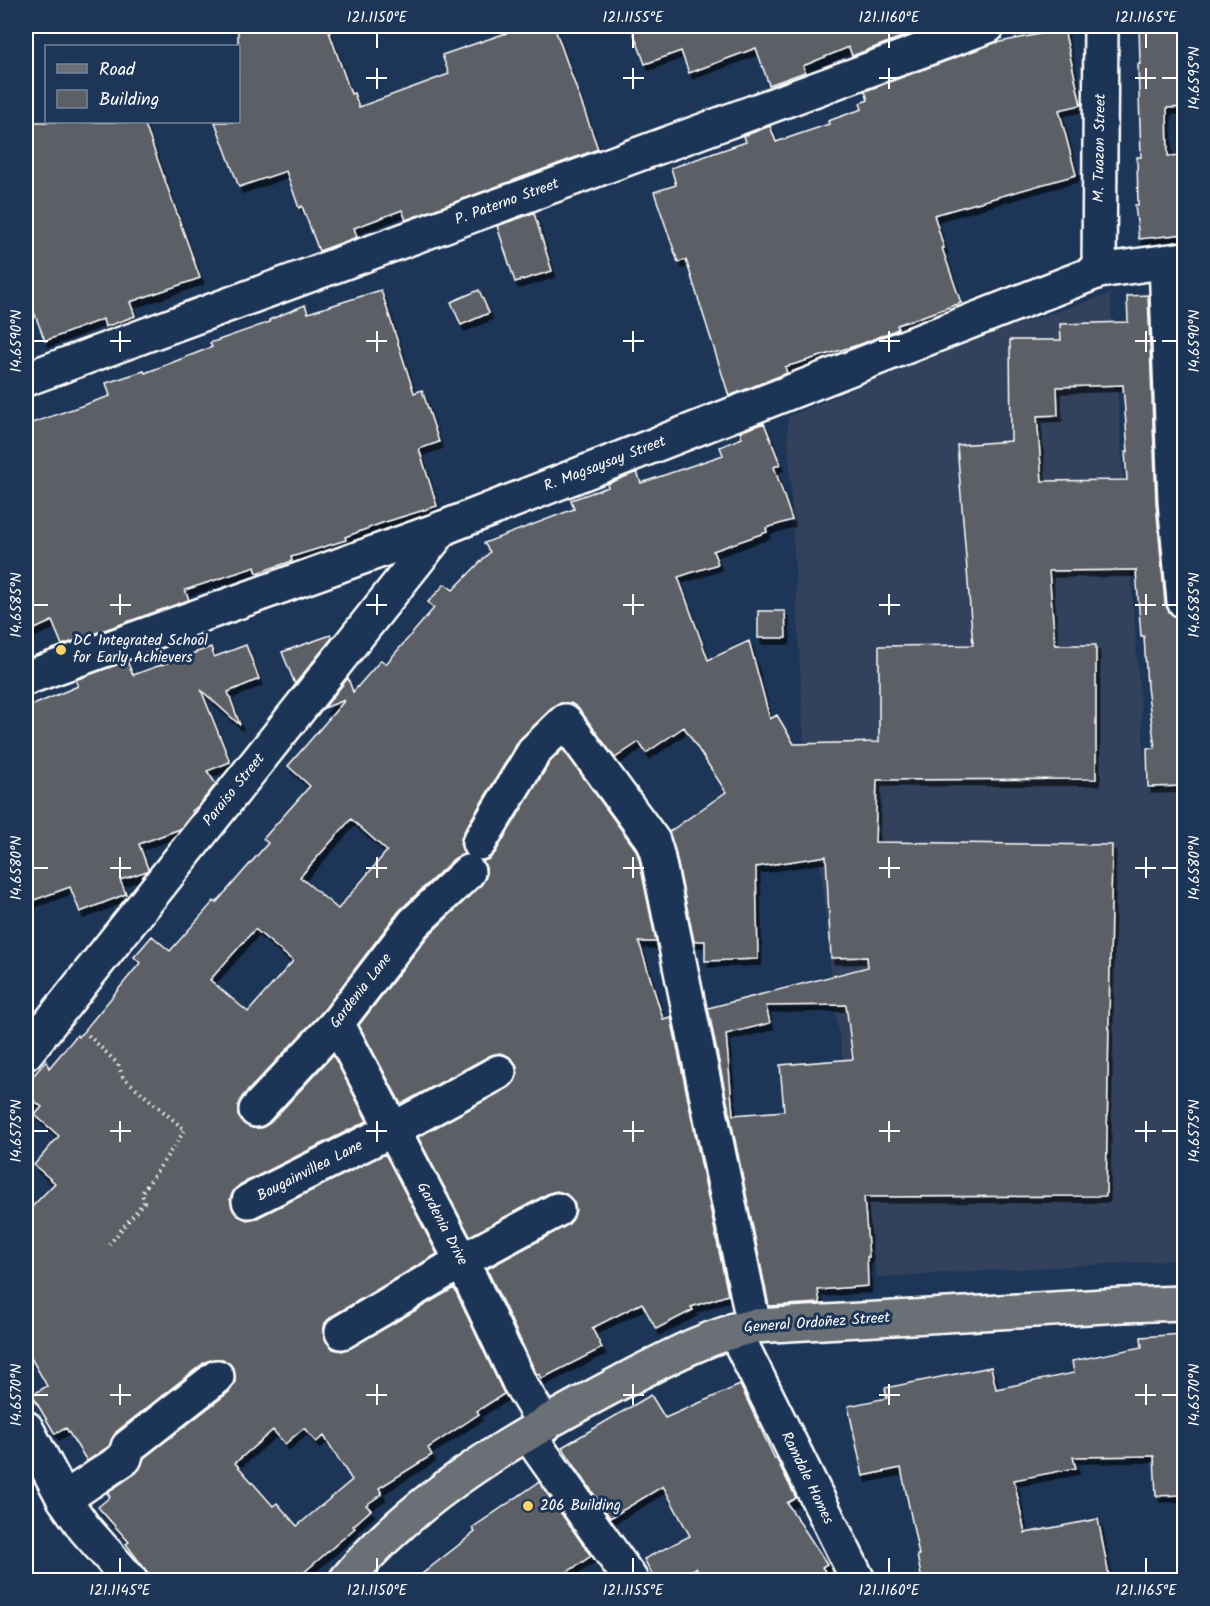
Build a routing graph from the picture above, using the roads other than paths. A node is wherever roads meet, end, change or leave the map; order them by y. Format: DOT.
graph roads {
  1 [pos="988,26"];
  2 [pos="1101,26"];
  3 [pos="1175,260"];
  4 [pos="1099,271"];
  5 [pos="26,379"];
  6 [pos="443,528"];
  7 [pos="1185,601"];
  8 [pos="26,678"];
  9 [pos="657,854"];
  10 [pos="337,1023"];
  11 [pos="26,1053"];
  12 [pos="499,1072"];
  13 [pos="256,1110"];
  14 [pos="392,1130"];
  15 [pos="249,1201"];
  16 [pos="557,1210"];
  17 [pos="462,1261"];
  18 [pos="1185,1303"];
  19 [pos="744,1328"];
  20 [pos="342,1332"];
  21 [pos="217,1377"];
  22 [pos="26,1428"];
  23 [pos="537,1429"];
  24 [pos="64,1499"];
  25 [pos="130,1581"];
  26 [pos="346,1581"];
  27 [pos="631,1581"];
  28 [pos="858,1581"];
  1 -- 5 [label="street, P. Paterno Street"];
  2 -- 4 [label="street, M. Tuazon Street"];
  3 -- 4 [label="street, R. Magsaysay Street"];
  3 -- 7 [label="street"];
  4 -- 6 [label="street, R. Magsaysay Street"];
  6 -- 8 [label="street, R. Magsaysay Street"];
  6 -- 11 [label="street, Paraiso Street"];
  9 -- 10 [label="street, Gardenia Lane"];
  9 -- 19 [label="street, Ramdale Homes"];
  10 -- 13 [label="street, Gardenia Lane"];
  10 -- 14 [label="street, Gardenia Drive"];
  12 -- 14 [label="street, Bougainvillea Lane"];
  14 -- 15 [label="street, Bougainvillea Lane"];
  14 -- 17 [label="street, Gardenia Drive"];
  16 -- 17 [label="street"];
  17 -- 20 [label="street"];
  17 -- 23 [label="street, Gardenia Drive"];
  18 -- 19 [label="main road, General Ordoñez Street"];
  19 -- 23 [label="main road, General Ordoñez Street"];
  19 -- 28 [label="street, Ramdale Homes"];
  21 -- 24 [label="street"];
  22 -- 24 [label="street"];
  23 -- 26 [label="main road, General Ordoñez Street"];
  23 -- 27 [label="street, Gardenia Drive"];
  24 -- 25 [label="street"];
}
